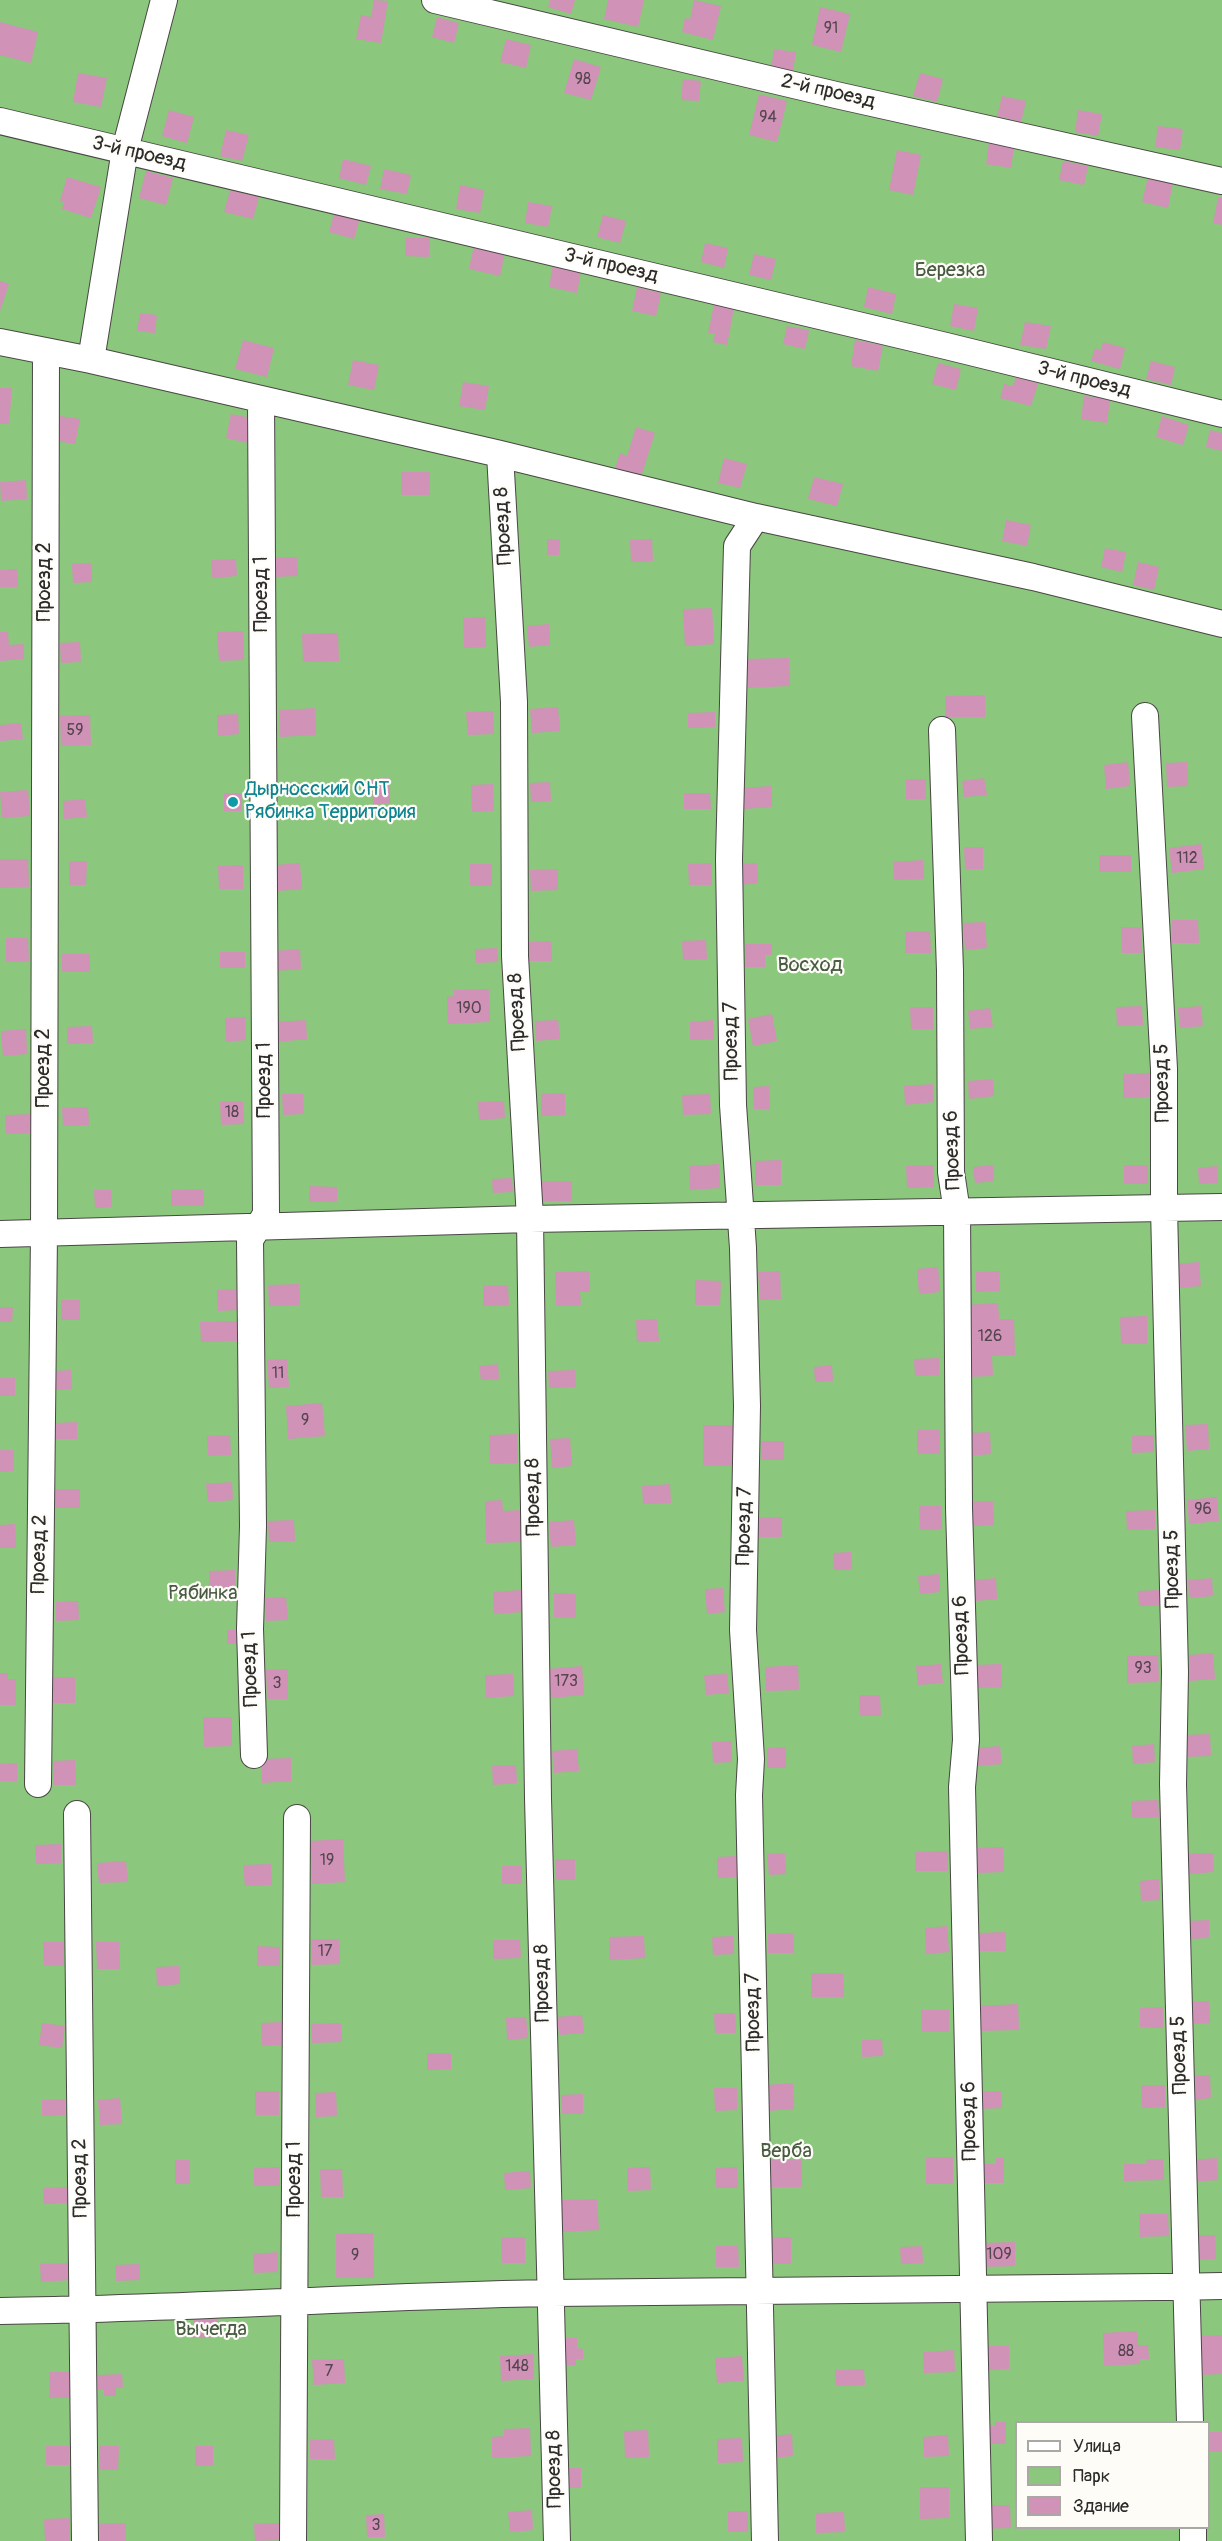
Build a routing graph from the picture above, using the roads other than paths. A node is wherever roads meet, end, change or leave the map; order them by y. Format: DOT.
graph roads {
  1 [pos="164,0"];
  2 [pos="435,0"];
  3 [pos="0,121"];
  4 [pos="125,150"];
  5 [pos="1222,181"];
  6 [pos="0,342"];
  7 [pos="45,352"];
  8 [pos="90,360"];
  9 [pos="261,401"];
  10 [pos="1222,414"];
  11 [pos="500,454"];
  12 [pos="756,517"];
  13 [pos="1222,624"];
  14 [pos="1145,716"];
  15 [pos="942,730"];
  16 [pos="1222,1207"];
  17 [pos="1164,1208"];
  18 [pos="957,1212"];
  19 [pos="740,1215"];
  20 [pos="530,1219"];
  21 [pos="258,1227"];
  22 [pos="0,1234"];
  23 [pos="44,1234"];
  24 [pos="254,1755"];
  25 [pos="38,1784"];
  26 [pos="77,1814"];
  27 [pos="297,1818"];
  28 [pos="1186,2286"];
  29 [pos="1222,2286"];
  30 [pos="973,2289"];
  31 [pos="759,2292"];
  32 [pos="551,2293"];
  33 [pos="294,2301"];
  34 [pos="82,2311"];
  35 [pos="0,2312"];
  36 [pos="1190,2421"];
  37 [pos="85,2541"];
  38 [pos="292,2541"];
  39 [pos="557,2541"];
  40 [pos="765,2541"];
  41 [pos="979,2541"];
  1 -- 4 [label="street"];
  2 -- 5 [label="street, 2-й проезд"];
  3 -- 4 [label="street, 3-й проезд"];
  4 -- 8 [label="street"];
  4 -- 10 [label="street, 3-й проезд"];
  6 -- 7 [label="street"];
  7 -- 8 [label="street"];
  7 -- 23 [label="street, Проезд 2"];
  8 -- 9 [label="street"];
  9 -- 11 [label="street"];
  9 -- 21 [label="street, Проезд 1"];
  11 -- 12 [label="street"];
  11 -- 20 [label="street, Проезд 8"];
  12 -- 13 [label="street"];
  12 -- 19 [label="street, Проезд 7"];
  14 -- 17 [label="street, Проезд 5"];
  15 -- 18 [label="street, Проезд 6"];
  16 -- 17 [label="street"];
  17 -- 18 [label="street"];
  17 -- 28 [label="street, Проезд 5"];
  18 -- 19 [label="street"];
  18 -- 30 [label="street, Проезд 6"];
  19 -- 20 [label="street"];
  19 -- 31 [label="street, Проезд 7"];
  20 -- 21 [label="street"];
  20 -- 32 [label="street, Проезд 8"];
  21 -- 23 [label="street"];
  21 -- 24 [label="street, Проезд 1"];
  22 -- 23 [label="street"];
  23 -- 25 [label="street, Проезд 2"];
  26 -- 34 [label="street, Проезд 2"];
  27 -- 33 [label="street, Проезд 1"];
  28 -- 29 [label="street"];
  28 -- 30 [label="street"];
  28 -- 36 [label="street, Проезд 5"];
  30 -- 31 [label="street"];
  30 -- 41 [label="street, Проезд 6"];
  31 -- 32 [label="street"];
  31 -- 40 [label="street, Проезд 7"];
  32 -- 33 [label="street"];
  32 -- 39 [label="street, Проезд 8"];
  33 -- 34 [label="street"];
  33 -- 38 [label="street, Проезд 1"];
  34 -- 35 [label="street"];
  34 -- 37 [label="street, Проезд 2"];
}
